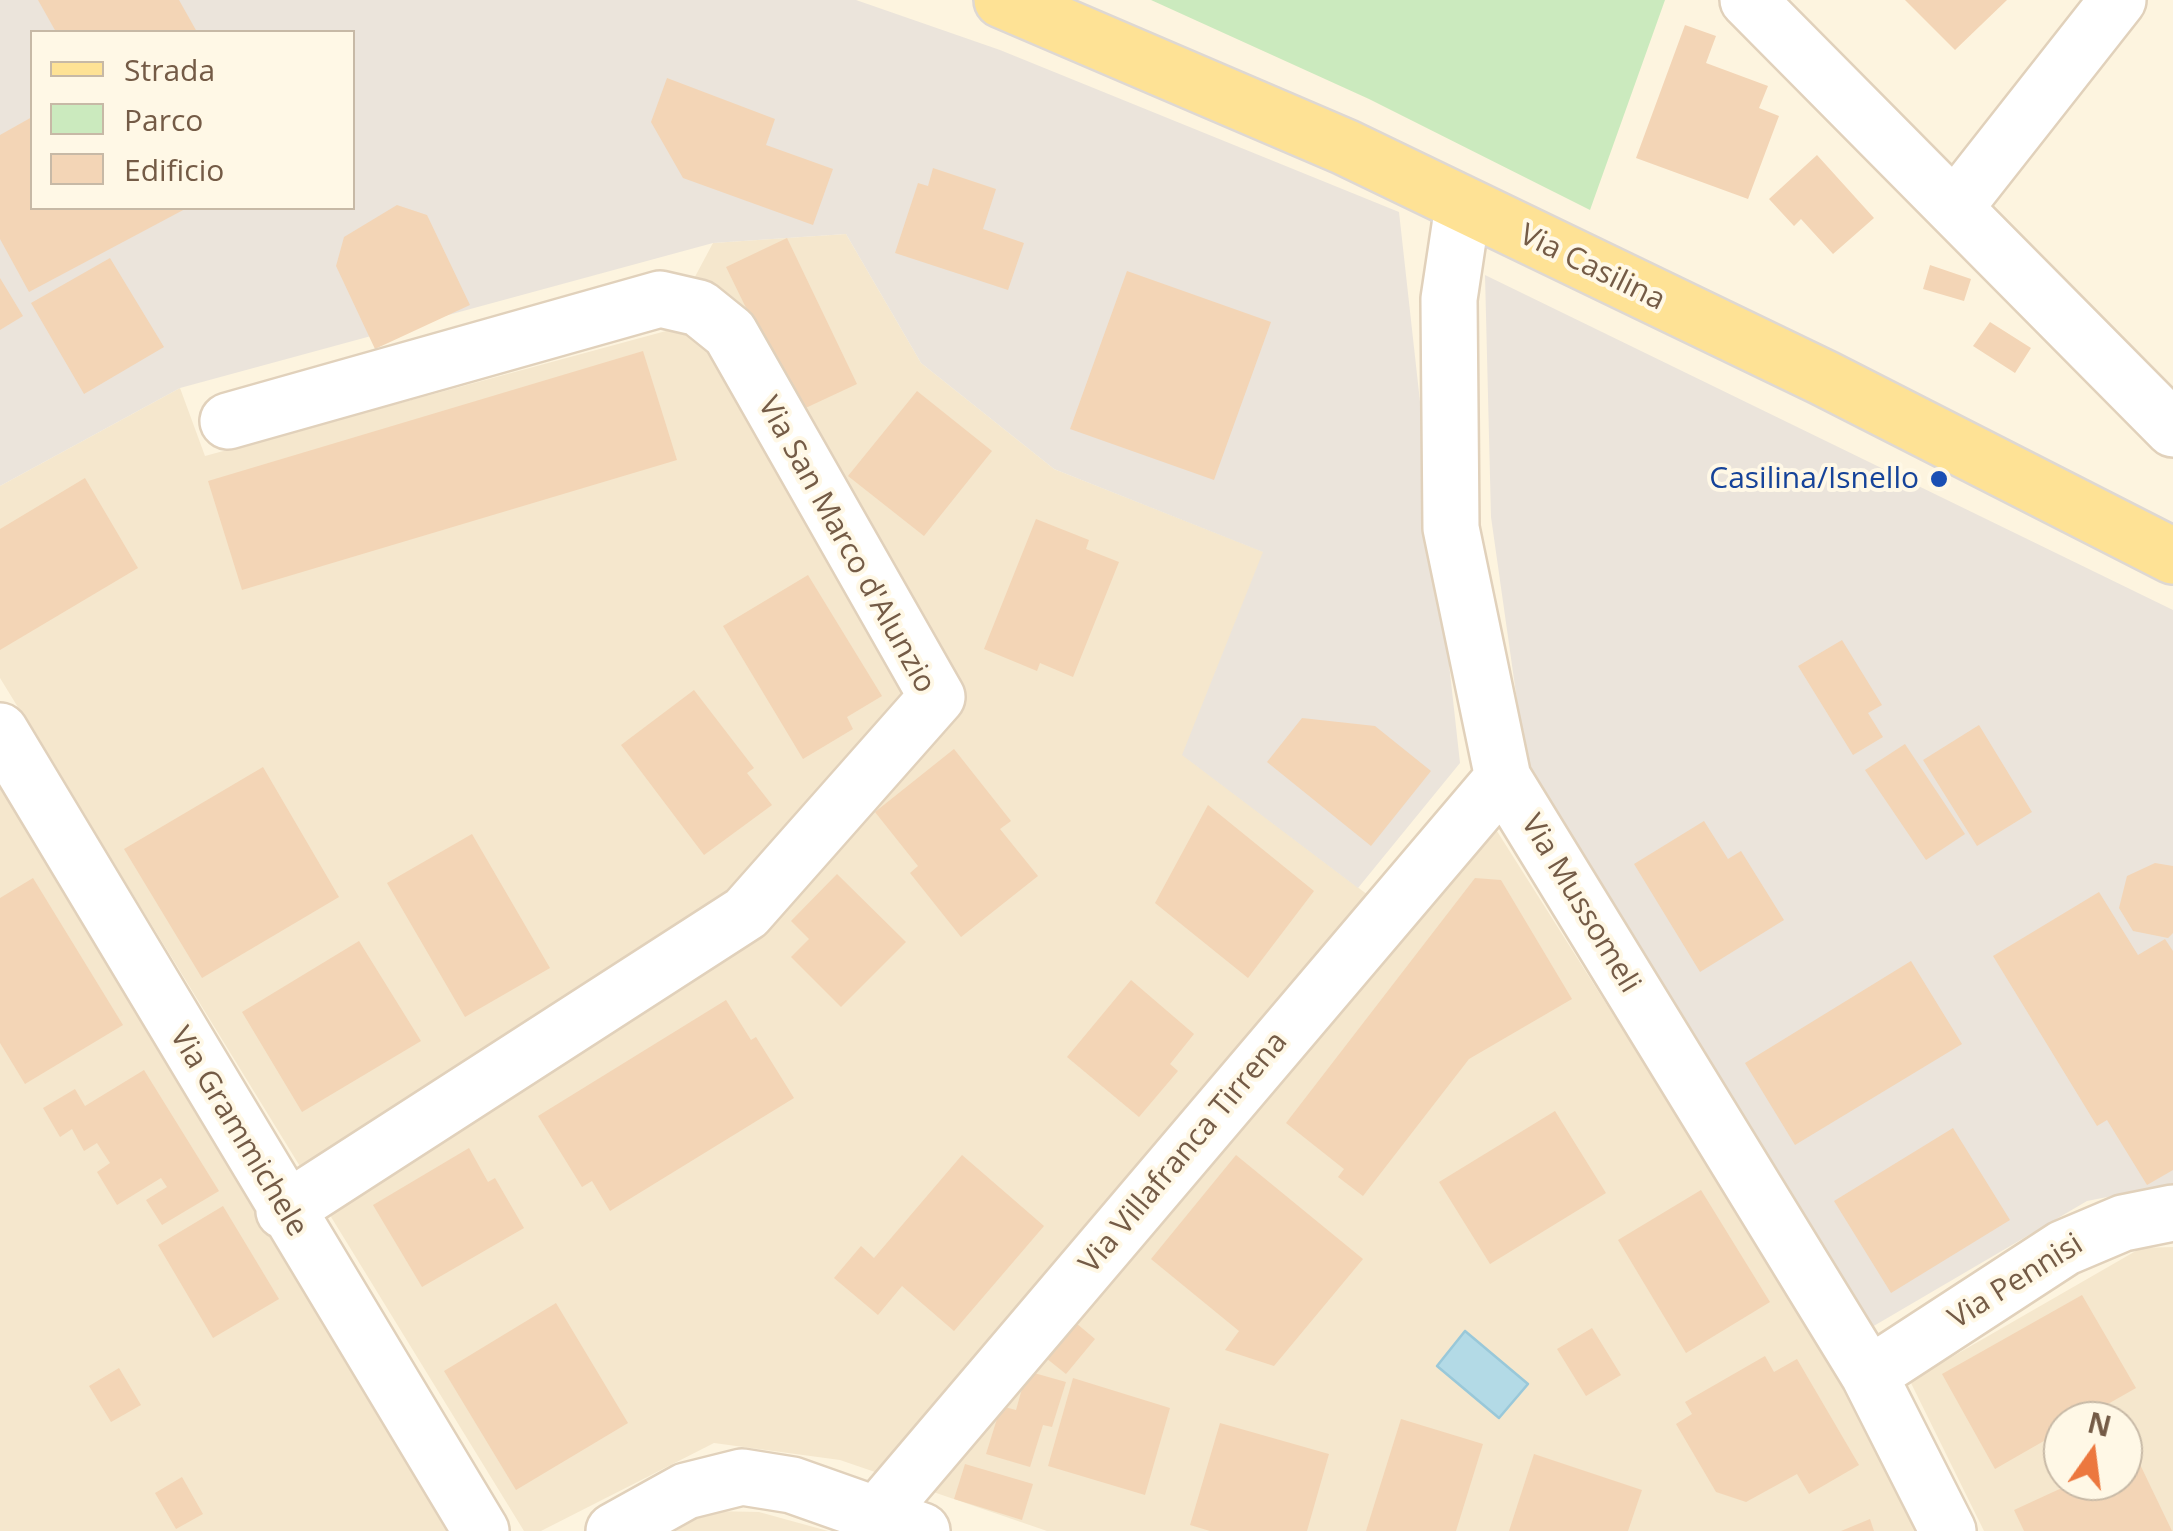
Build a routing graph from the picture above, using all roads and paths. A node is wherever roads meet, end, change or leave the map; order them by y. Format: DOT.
graph roads {
  1 [pos="1002,0"];
  2 [pos="1748,0"];
  3 [pos="2118,0"];
  4 [pos="1463,206"];
  5 [pos="1956,206"];
  6 [pos="228,421"];
  7 [pos="2173,429"];
  8 [pos="2173,556"];
  9 [pos="0,730"];
  10 [pos="1503,778"];
  11 [pos="284,1211"];
  12 [pos="2173,1213"];
  13 [pos="1869,1375"];
  14 [pos="892,1526"];
  15 [pos="481,1531"];
  16 [pos="614,1531"];
  17 [pos="1948,1531"];
  1 -- 4 [label="main road, Via Casilina"];
  2 -- 5 [label="street"];
  3 -- 5 [label="street"];
  4 -- 8 [label="main road, Via Casilina"];
  4 -- 10 [label="street, Via Mussomeli"];
  5 -- 7 [label="street"];
  6 -- 11 [label="street, Via San Marco d'Alunzio"];
  9 -- 11 [label="street, Via Grammichele"];
  10 -- 13 [label="street, Via Mussomeli"];
  10 -- 14 [label="street, Via Villafranca Tirrena"];
  11 -- 15 [label="street, Via Grammichele"];
  12 -- 13 [label="street, Via Pennisi"];
  13 -- 17 [label="street, Via Mussomeli"];
  14 -- 16 [label="street"];
}
